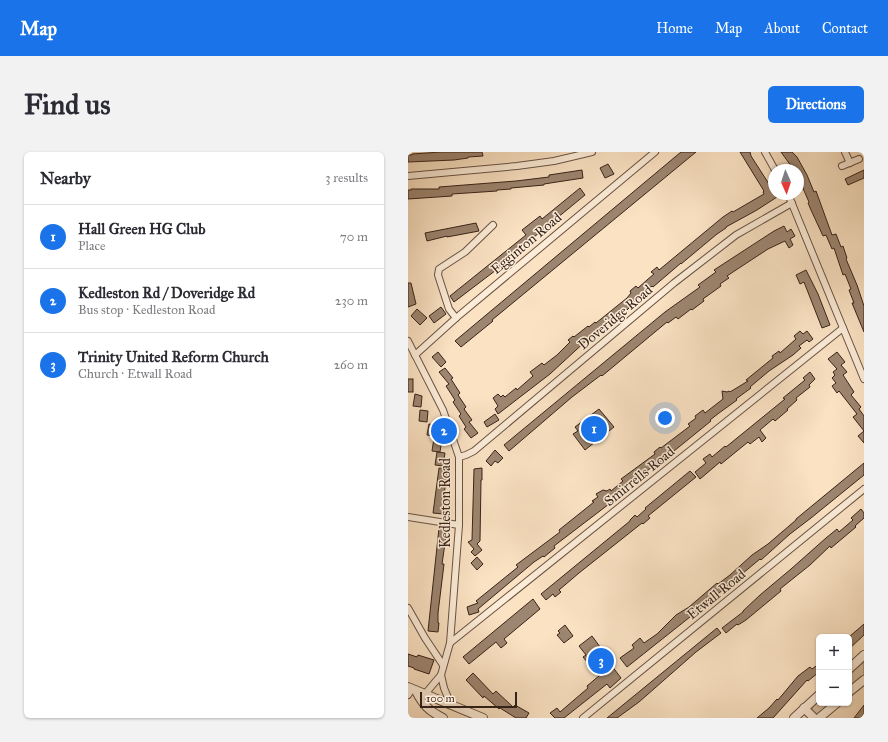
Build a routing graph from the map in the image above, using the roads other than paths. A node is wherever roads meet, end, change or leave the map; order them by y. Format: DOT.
graph roads {
  1 [pos="592,152"];
  2 [pos="765,152"];
  3 [pos="845,152"];
  4 [pos="652,153"];
  5 [pos="859,159"];
  6 [pos="850,163"];
  7 [pos="772,164"];
  8 [pos="842,166"];
  9 [pos="408,176"];
  10 [pos="791,200"];
  11 [pos="792,203"];
  12 [pos="494,225"];
  13 [pos="456,318"];
  14 [pos="843,328"];
  15 [pos="408,341"];
  16 [pos="415,355"];
  17 [pos="864,379"];
  18 [pos="459,457"];
  19 [pos="864,489"];
  20 [pos="408,517"];
  21 [pos="459,525"];
  22 [pos="408,608"];
  23 [pos="450,644"];
  24 [pos="864,655"];
  25 [pos="443,665"];
  26 [pos="852,666"];
  27 [pos="442,674"];
  28 [pos="864,680"];
  29 [pos="411,690"];
  30 [pos="852,690"];
  31 [pos="425,694"];
  32 [pos="816,698"];
  33 [pos="422,702"];
  34 [pos="451,705"];
  35 [pos="833,706"];
  36 [pos="804,708"];
  37 [pos="443,718"];
  38 [pos="483,718"];
  39 [pos="583,718"];
  40 [pos="794,718"];
  41 [pos="814,718"];
  42 [pos="819,718"];
  1 -- 9 [label="street"];
  2 -- 7 [label="street"];
  3 -- 6 [label="street"];
  4 -- 13 [label="street, Egginton Road"];
  5 -- 6 [label="street"];
  6 -- 8 [label="street"];
  10 -- 11 [label="street"];
  11 -- 14 [label="street"];
  11 -- 18 [label="street, Doveridge Road"];
  12 -- 13 [label="street"];
  13 -- 16 [label="street, Egginton Road"];
  14 -- 17 [label="street"];
  14 -- 23 [label="street, Smirrells Road"];
  15 -- 16 [label="street, Kedleston Road"];
  16 -- 18 [label="street, Kedleston Road"];
  18 -- 21 [label="street, Kedleston Road"];
  19 -- 39 [label="street, Etwall Road"];
  20 -- 21 [label="street"];
  21 -- 23 [label="street, Kedleston Road"];
  22 -- 25 [label="street"];
  23 -- 25 [label="street, Kedleston Road"];
  24 -- 26 [label="street"];
  25 -- 27 [label="street, Kedleston Road"];
  27 -- 31 [label="street"];
  27 -- 34 [label="street, Kedleston Road"];
  28 -- 30 [label="street"];
  29 -- 31 [label="street"];
  29 -- 33 [label="street"];
  31 -- 33 [label="street"];
  31 -- 34 [label="street"];
  32 -- 36 [label="street"];
  33 -- 37 [label="street"];
  34 -- 38 [label="street"];
  35 -- 42 [label="street"];
  36 -- 40 [label="street"];
  36 -- 41 [label="street"];
}
